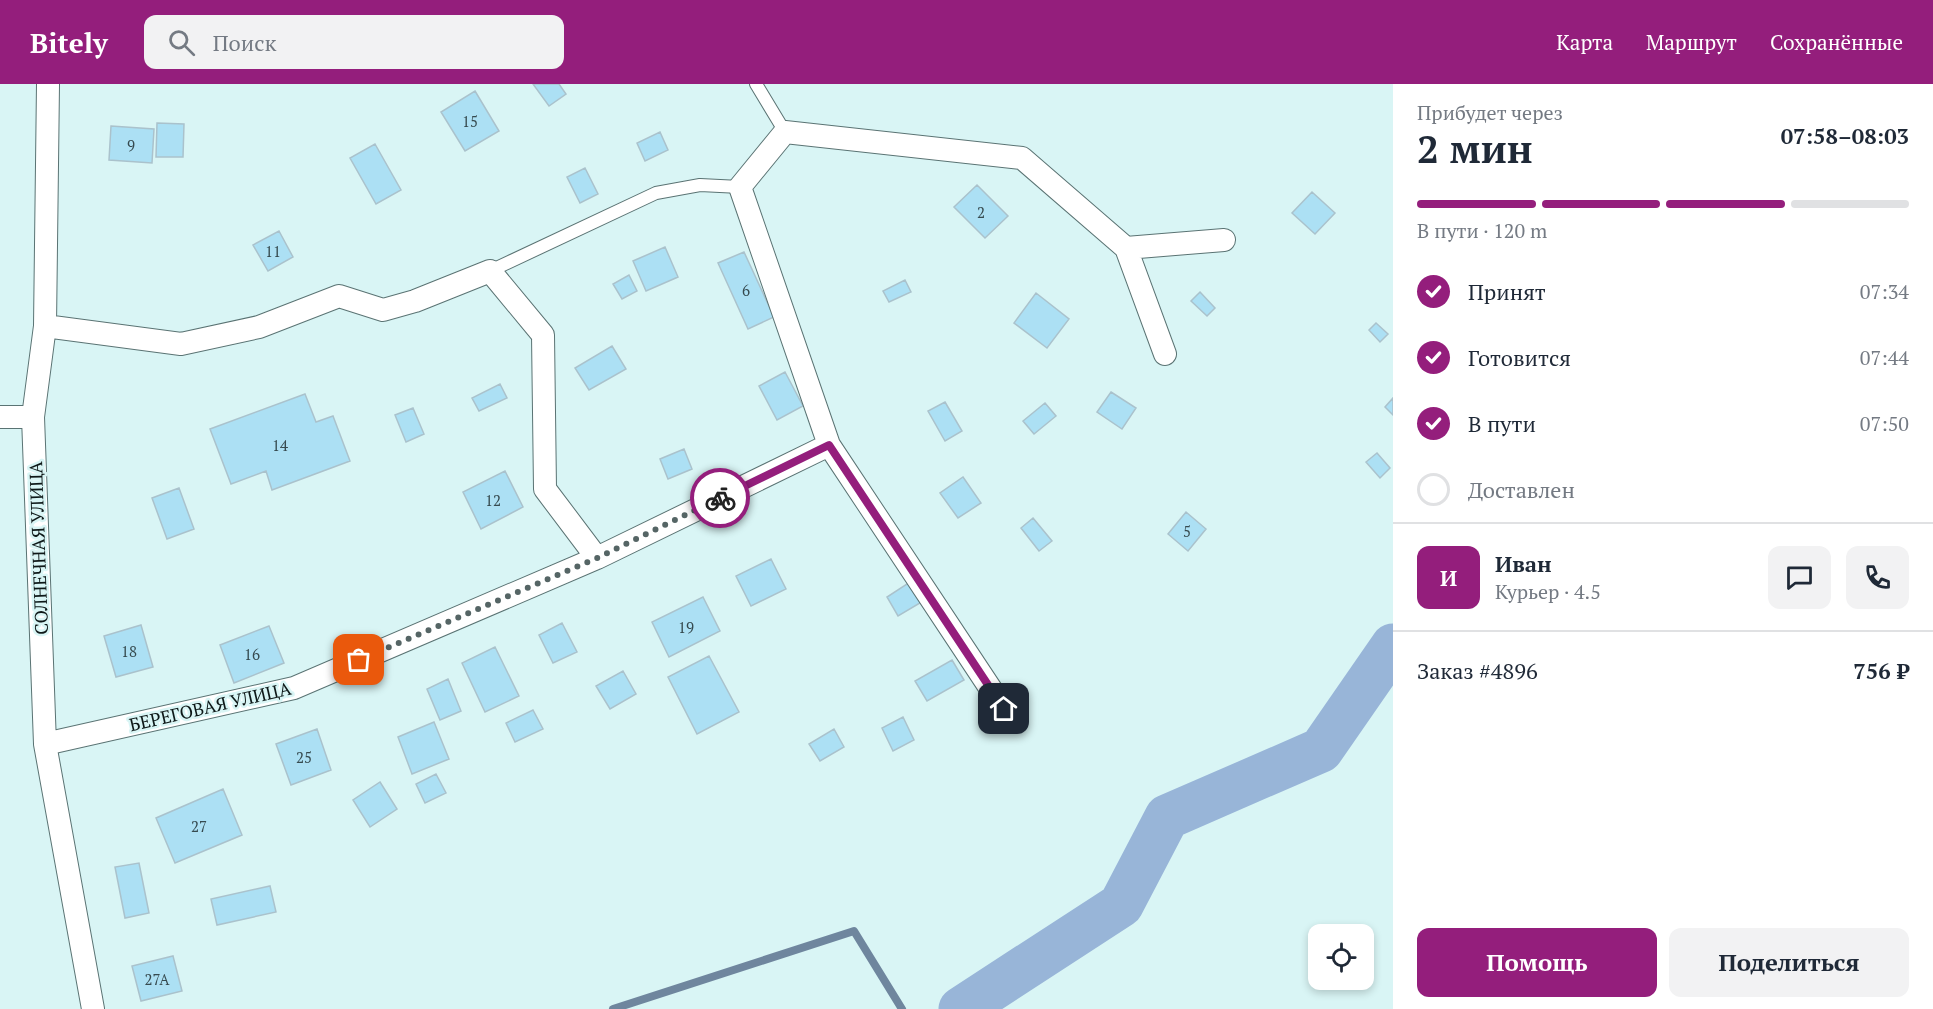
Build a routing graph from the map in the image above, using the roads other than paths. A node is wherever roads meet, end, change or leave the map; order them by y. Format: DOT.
graph roads {
  1 [pos="48,84"];
  2 [pos="756,84"];
  3 [pos="785,132"];
  4 [pos="740,188"];
  5 [pos="1224,240"];
  6 [pos="1126,248"];
  7 [pos="490,271"];
  8 [pos="45,326"];
  9 [pos="1166,354"];
  10 [pos="0,417"];
  11 [pos="33,417"];
  12 [pos="829,445"];
  13 [pos="597,558"];
  14 [pos="1004,709"];
  15 [pos="45,744"];
  16 [pos="93,1009"];
  1 -- 8 [label="street, СОЛНЕЧНАЯ УЛИЦА"];
  2 -- 3 [label="lane"];
  3 -- 4 [label="street"];
  3 -- 6 [label="street"];
  4 -- 7 [label="lane"];
  4 -- 12 [label="street"];
  5 -- 6 [label="street"];
  6 -- 9 [label="street"];
  7 -- 8 [label="street"];
  7 -- 13 [label="street"];
  8 -- 11 [label="street, СОЛНЕЧНАЯ УЛИЦА"];
  10 -- 11 [label="street"];
  11 -- 15 [label="street, СОЛНЕЧНАЯ УЛИЦА"];
  12 -- 13 [label="street, БЕРЕГОВАЯ УЛИЦА"];
  12 -- 14 [label="street"];
  13 -- 15 [label="street, БЕРЕГОВАЯ УЛИЦА"];
  15 -- 16 [label="street, СОЛНЕЧНАЯ УЛИЦА"];
}
